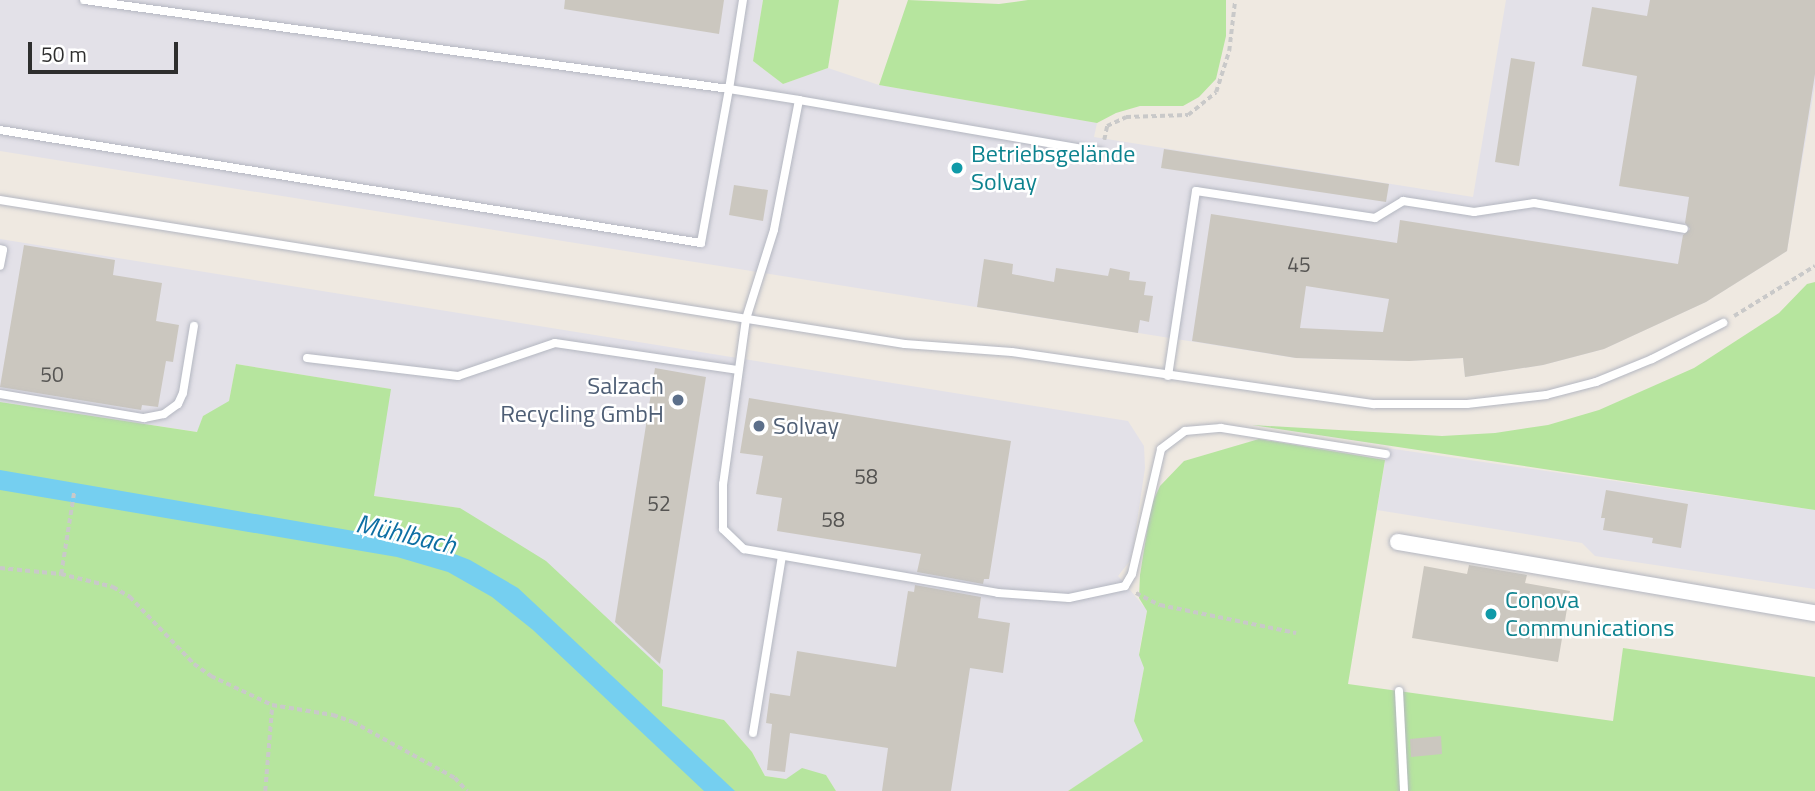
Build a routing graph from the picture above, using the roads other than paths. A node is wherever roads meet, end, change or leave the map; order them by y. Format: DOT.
graph roads {
  1 [pos="84,0"];
  2 [pos="743,0"];
  3 [pos="729,89"];
  4 [pos="799,100"];
  5 [pos="0,130"];
  6 [pos="1101,152"];
  7 [pos="0,200"];
  8 [pos="1684,229"];
  9 [pos="0,249"];
  10 [pos="0,266"];
  11 [pos="747,319"];
  12 [pos="1723,323"];
  13 [pos="194,326"];
  14 [pos="307,358"];
  15 [pos="737,370"];
  16 [pos="1168,376"];
  17 [pos="0,394"];
  18 [pos="1386,454"];
  19 [pos="1398,542"];
  20 [pos="782,556"];
  21 [pos="1815,613"];
  22 [pos="1399,691"];
  23 [pos="753,733"];
  24 [pos="1404,791"];
  1 -- 3 [label="lane"];
  2 -- 3 [label="lane"];
  3 -- 4 [label="lane"];
  3 -- 5 [label="lane"];
  4 -- 6 [label="lane"];
  4 -- 11 [label="lane"];
  7 -- 11 [label="lane"];
  8 -- 16 [label="lane"];
  9 -- 10 [label="lane"];
  11 -- 15 [label="lane"];
  11 -- 16 [label="lane"];
  12 -- 16 [label="lane"];
  13 -- 17 [label="lane"];
  14 -- 15 [label="lane"];
  15 -- 20 [label="lane"];
  18 -- 20 [label="lane"];
  19 -- 21 [label="street"];
  20 -- 23 [label="lane"];
  22 -- 24 [label="lane"];
}
